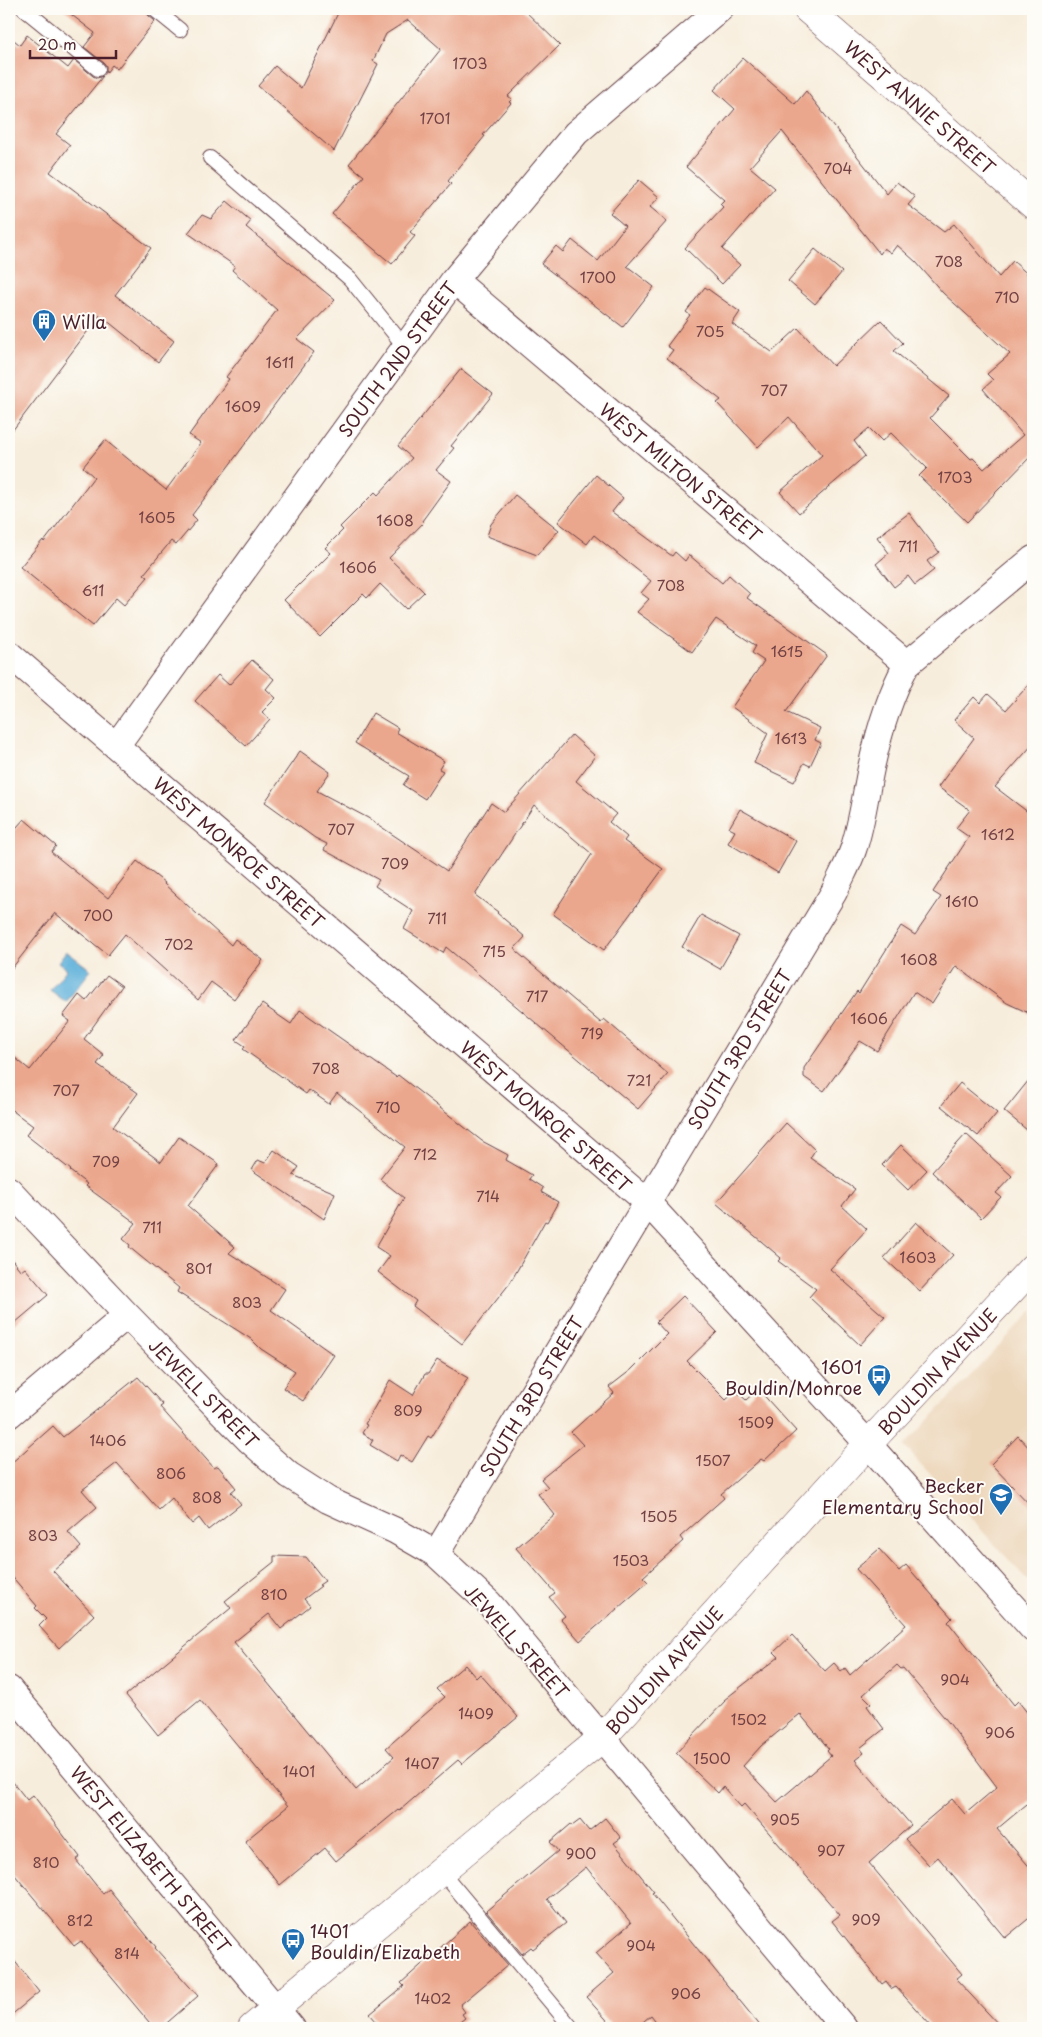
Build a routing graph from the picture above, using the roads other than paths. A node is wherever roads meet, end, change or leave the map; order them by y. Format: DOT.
graph roads {
  1 [pos="24,9"];
  2 [pos="154,9"];
  3 [pos="720,9"];
  4 [pos="807,9"];
  5 [pos="180,30"];
  6 [pos="98,69"];
  7 [pos="210,158"];
  8 [pos="1033,205"];
  9 [pos="454,280"];
  10 [pos="406,347"];
  11 [pos="1033,559"];
  12 [pos="9,654"];
  13 [pos="907,664"];
  14 [pos="116,746"];
  15 [pos="9,1190"];
  16 [pos="647,1202"];
  17 [pos="1033,1267"];
  18 [pos="127,1315"];
  19 [pos="9,1415"];
  20 [pos="868,1444"];
  21 [pos="436,1554"];
  22 [pos="1033,1629"];
  23 [pos="9,1689"];
  24 [pos="602,1738"];
  25 [pos="442,1872"];
  26 [pos="284,2018"];
  27 [pos="252,2028"];
  28 [pos="572,2028"];
  29 [pos="844,2028"];
  1 -- 6 [label="lane"];
  2 -- 5 [label="lane"];
  3 -- 9 [label="street, SOUTH 2ND STREET"];
  4 -- 8 [label="street, WEST ANNIE STREET"];
  7 -- 10 [label="lane"];
  9 -- 10 [label="street, SOUTH 2ND STREET"];
  9 -- 13 [label="street, WEST MILTON STREET"];
  10 -- 14 [label="street, SOUTH 2ND STREET"];
  11 -- 13 [label="street, SOUTH 3RD STREET"];
  12 -- 14 [label="street, WEST MONROE STREET"];
  13 -- 16 [label="street, SOUTH 3RD STREET"];
  14 -- 16 [label="street, WEST MONROE STREET"];
  15 -- 18 [label="street, JEWELL STREET"];
  16 -- 20 [label="street, WEST MONROE STREET"];
  16 -- 21 [label="street, SOUTH 3RD STREET"];
  17 -- 20 [label="street, BOULDIN AVENUE"];
  18 -- 19 [label="street"];
  18 -- 21 [label="street, JEWELL STREET"];
  20 -- 22 [label="street, WEST MONROE STREET"];
  20 -- 24 [label="street, BOULDIN AVENUE"];
  21 -- 24 [label="street, JEWELL STREET"];
  23 -- 26 [label="street, WEST ELIZABETH STREET"];
  24 -- 25 [label="street, BOULDIN AVENUE"];
  24 -- 29 [label="street, JEWELL STREET"];
  25 -- 26 [label="street, BOULDIN AVENUE"];
  25 -- 28 [label="lane"];
  26 -- 27 [label="street, BOULDIN AVENUE"];
}
